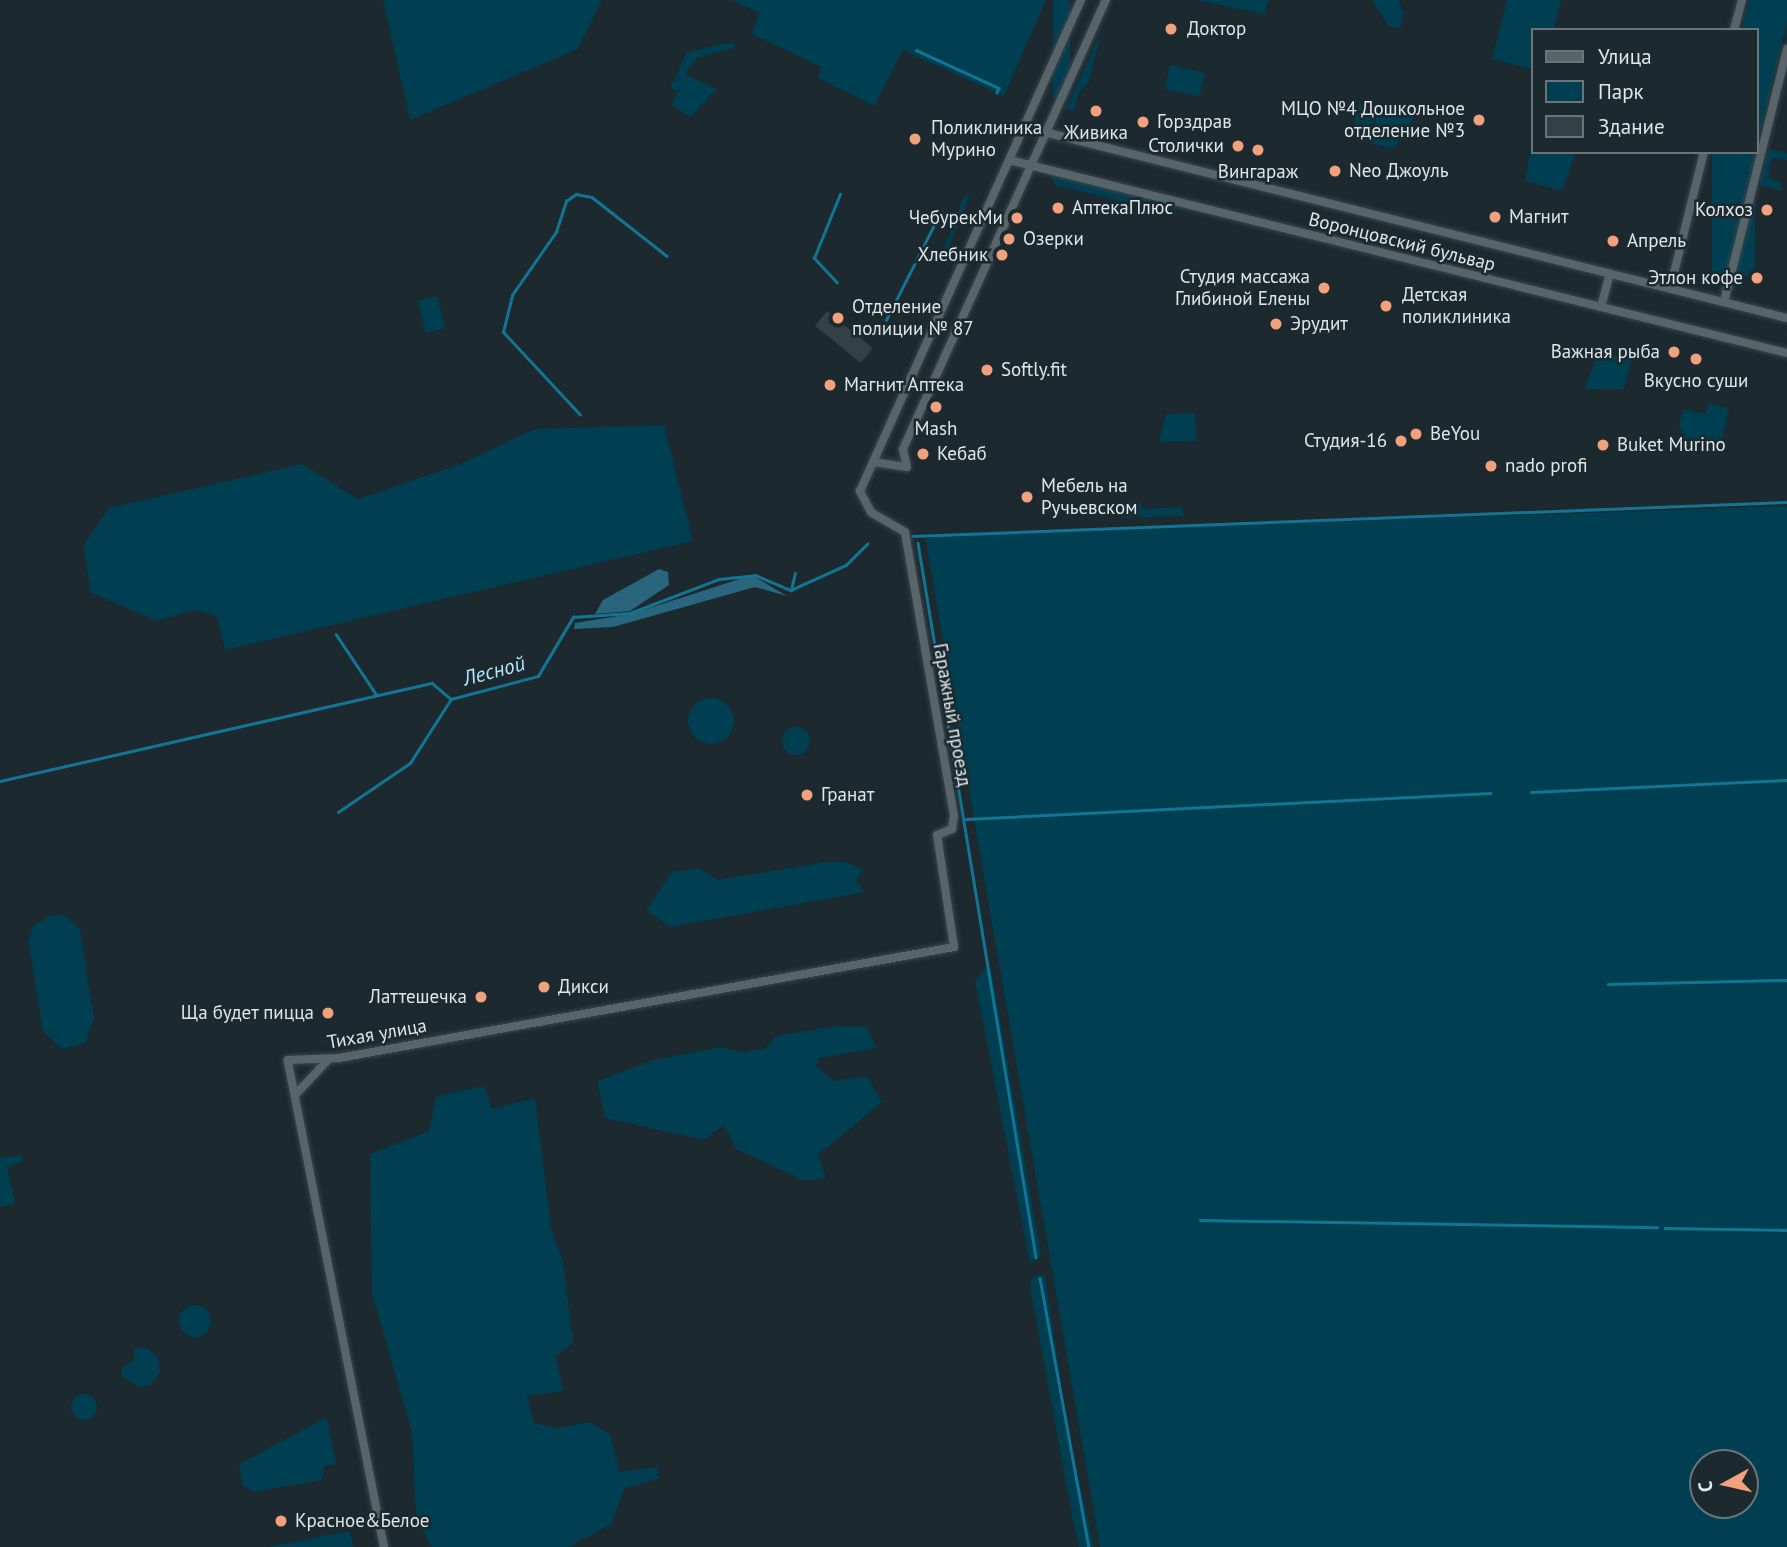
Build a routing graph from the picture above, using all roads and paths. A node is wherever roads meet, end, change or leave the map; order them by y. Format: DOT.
graph roads {
  1 [pos="1081,0"];
  2 [pos="1106,0"];
  3 [pos="1742,0"];
  4 [pos="1735,28"];
  5 [pos="1787,49"];
  6 [pos="1024,127"];
  7 [pos="1044,133"];
  8 [pos="1704,154"];
  9 [pos="1009,160"];
  10 [pos="1030,166"];
  11 [pos="1609,274"];
  12 [pos="1670,289"];
  13 [pos="1724,302"];
  14 [pos="1601,307"];
  15 [pos="1787,318"];
  16 [pos="1787,353"];
  17 [pos="874,462"];
  18 [pos="957,943"];
  19 [pos="327,1060"];
  20 [pos="295,1095"];
  21 [pos="384,1547"];
  1 -- 6 [label="street"];
  2 -- 7 [label="street"];
  3 -- 4 [label="street"];
  5 -- 13 [label="street"];
  6 -- 7 [label="street, Воронцовский бульвар"];
  6 -- 9 [label="street"];
  7 -- 10 [label="street"];
  7 -- 11 [label="street, Воронцовский бульвар"];
  8 -- 12 [label="street"];
  9 -- 10 [label="street, Воронцовский бульвар"];
  9 -- 17 [label="street"];
  10 -- 14 [label="street, Воронцовский бульвар"];
  10 -- 17 [label="street"];
  11 -- 12 [label="street, Воронцовский бульвар"];
  11 -- 14 [label="street"];
  12 -- 13 [label="street, Воронцовский бульвар"];
  13 -- 15 [label="street, Воронцовский бульвар"];
  14 -- 16 [label="street, Воронцовский бульвар"];
  17 -- 18 [label="street, Гаражный проезд"];
  18 -- 19 [label="street, Тихая улица"];
  19 -- 20 [label="street"];
  19 -- 20 [label="street, Тихая улица"];
  20 -- 21 [label="street, Тихая улица"];
}
